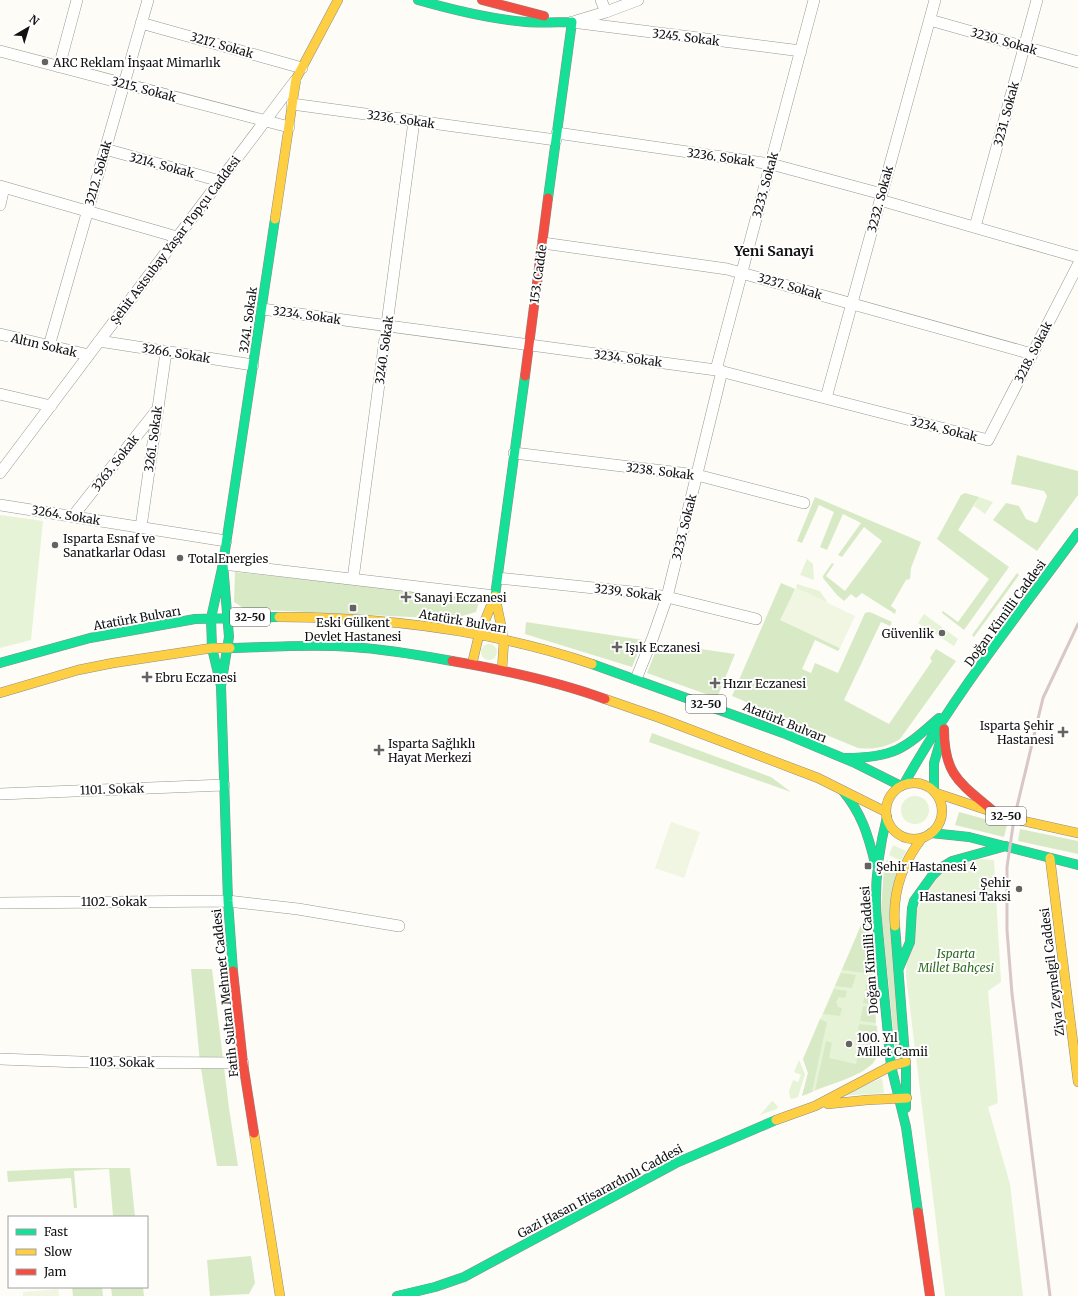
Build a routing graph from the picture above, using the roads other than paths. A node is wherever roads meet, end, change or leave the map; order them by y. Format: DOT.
graph roads {
  1 [pos="77,0"];
  2 [pos="148,0"];
  3 [pos="338,0"];
  4 [pos="418,0"];
  5 [pos="482,0"];
  6 [pos="601,0"];
  7 [pos="638,0"];
  8 [pos="814,0"];
  9 [pos="935,0"];
  10 [pos="1037,0"];
  11 [pos="606,12"];
  12 [pos="930,20"];
  13 [pos="572,22"];
  14 [pos="141,23"];
  15 [pos="1024,47"];
  16 [pos="0,51"];
  17 [pos="801,51"];
  18 [pos="1078,62"];
  19 [pos="59,67"];
  20 [pos="302,68"];
  21 [pos="296,79"];
  22 [pos="124,84"];
  23 [pos="292,104"];
  24 [pos="265,121"];
  25 [pos="414,121"];
  26 [pos="289,127"];
  27 [pos="557,137"];
  28 [pos="105,149"];
  29 [pos="771,164"];
  30 [pos="220,181"];
  31 [pos="2,187"];
  32 [pos="881,197"];
  33 [pos="0,205"];
  34 [pos="88,211"];
  35 [pos="975,227"];
  36 [pos="177,237"];
  37 [pos="542,243"];
  38 [pos="1078,257"];
  39 [pos="1078,265"];
  40 [pos="742,273"];
  41 [pos="852,304"];
  42 [pos="262,309"];
  43 [pos="387,326"];
  44 [pos="0,334"];
  45 [pos="99,341"];
  46 [pos="529,345"];
  47 [pos="49,346"];
  48 [pos="166,352"];
  49 [pos="1032,354"];
  50 [pos="89,355"];
  51 [pos="253,366"];
  52 [pos="719,371"];
  53 [pos="0,394"];
  54 [pos="826,398"];
  55 [pos="51,406"];
  56 [pos="158,410"];
  57 [pos="988,440"];
  58 [pos="514,452"];
  59 [pos="1,469"];
  60 [pos="697,475"];
  61 [pos="804,503"];
  62 [pos="0,504"];
  63 [pos="73,516"];
  64 [pos="141,527"];
  65 [pos="1078,533"];
  66 [pos="226,541"];
  67 [pos="223,564"];
  68 [pos="498,578"];
  69 [pos="352,579"];
  70 [pos="495,596"];
  71 [pos="667,597"];
  72 [pos="228,617"];
  73 [pos="210,618"];
  74 [pos="756,620"];
  75 [pos="479,635"];
  76 [pos="504,640"];
  77 [pos="228,646"];
  78 [pos="212,648"];
  79 [pos="0,663"];
  80 [pos="472,664"];
  81 [pos="502,670"];
  82 [pos="636,679"];
  83 [pos="221,686"];
  84 [pos="0,693"];
  85 [pos="952,707"];
  86 [pos="944,729"];
  87 [pos="844,758"];
  88 [pos="224,785"];
  89 [pos="902,785"];
  90 [pos="841,788"];
  91 [pos="935,792"];
  92 [pos="0,794"];
  93 [pos="996,813"];
  94 [pos="887,814"];
  95 [pos="931,833"];
  96 [pos="1078,833"];
  97 [pos="922,838"];
  98 [pos="1006,846"];
  99 [pos="1050,858"];
  100 [pos="1078,864"];
  101 [pos="877,871"];
  102 [pos="228,901"];
  103 [pos="0,903"];
  104 [pos="399,926"];
  105 [pos="898,969"];
  106 [pos="0,1059"];
  107 [pos="906,1062"];
  108 [pos="243,1063"];
  109 [pos="891,1066"];
  110 [pos="1078,1082"];
  111 [pos="902,1098"];
  112 [pos="815,1106"];
  113 [pos="280,1296"];
  114 [pos="397,1296"];
  115 [pos="930,1296"];
  1 -- 19 [label="street"];
  2 -- 14 [label="street, 3212. Sokak"];
  3 -- 20 [label="main road, Şehit Astsubay Yaşar Topçu Caddesi"];
  4 -- 13 [label="main road"];
  5 -- 13 [label="main road"];
  6 -- 11 [label="street"];
  7 -- 11 [label="street"];
  8 -- 17 [label="street, 3233. Sokak"];
  9 -- 12 [label="street, 3232. Sokak"];
  10 -- 15 [label="street, 3231. Sokak"];
  11 -- 13 [label="street"];
  12 -- 15 [label="street, 3230. Sokak"];
  12 -- 32 [label="street, 3232. Sokak"];
  13 -- 17 [label="street, 3245. Sokak"];
  13 -- 27 [label="main road, 153. Cadde"];
  14 -- 20 [label="street, 3217. Sokak"];
  14 -- 22 [label="street, 3212. Sokak"];
  15 -- 18 [label="street, 3230. Sokak"];
  15 -- 35 [label="street, 3231. Sokak"];
  16 -- 19 [label="street, 3215. Sokak"];
  17 -- 29 [label="street, 3233. Sokak"];
  19 -- 22 [label="street, 3215. Sokak"];
  20 -- 21 [label="main road, Şehit Astsubay Yaşar Topçu Caddesi"];
  21 -- 23 [label="main road, 3241. Sokak"];
  21 -- 24 [label="street, Şehit Astsubay Yaşar Topçu Caddesi"];
  22 -- 24 [label="street, 3215. Sokak"];
  22 -- 28 [label="street, 3212. Sokak"];
  23 -- 25 [label="street, 3236. Sokak"];
  23 -- 26 [label="main road, 3241. Sokak"];
  24 -- 26 [label="street, 3215. Sokak"];
  24 -- 30 [label="street, Şehit Astsubay Yaşar Topçu Caddesi"];
  25 -- 27 [label="street, 3236. Sokak"];
  25 -- 43 [label="street, 3240. Sokak"];
  26 -- 42 [label="main road, 3241. Sokak"];
  27 -- 29 [label="street, 3236. Sokak"];
  27 -- 37 [label="main road, 153. Cadde"];
  28 -- 30 [label="street, 3214. Sokak"];
  28 -- 34 [label="street, 3212. Sokak"];
  29 -- 32 [label="street, 3236. Sokak"];
  29 -- 40 [label="street, 3233. Sokak"];
  30 -- 36 [label="street, Şehit Astsubay Yaşar Topçu Caddesi"];
  31 -- 33 [label="street"];
  31 -- 34 [label="street"];
  32 -- 35 [label="street, 3236. Sokak"];
  32 -- 41 [label="street, 3232. Sokak"];
  34 -- 36 [label="street"];
  34 -- 47 [label="street, 3212. Sokak"];
  35 -- 38 [label="street, 3236. Sokak"];
  36 -- 45 [label="street, Şehit Astsubay Yaşar Topçu Caddesi"];
  37 -- 40 [label="street, 3237. Sokak"];
  37 -- 46 [label="main road, 153. Cadde"];
  39 -- 49 [label="street, 3218. Sokak"];
  40 -- 41 [label="street, 3237. Sokak"];
  40 -- 52 [label="street, 3233. Sokak"];
  41 -- 49 [label="street, 3237. Sokak"];
  41 -- 54 [label="street, 3232. Sokak"];
  42 -- 43 [label="street, 3234. Sokak"];
  42 -- 51 [label="main road, 3241. Sokak"];
  43 -- 46 [label="street, 3234. Sokak"];
  43 -- 69 [label="street, 3240. Sokak"];
  44 -- 47 [label="street, Altın Sokak"];
  45 -- 48 [label="street, 3266. Sokak"];
  45 -- 50 [label="street, Şehit Astsubay Yaşar Topçu Caddesi"];
  46 -- 52 [label="street, 3234. Sokak"];
  46 -- 58 [label="main road, 153. Cadde"];
  47 -- 50 [label="street, Altın Sokak"];
  48 -- 51 [label="street, 3266. Sokak"];
  48 -- 56 [label="street, 3261. Sokak"];
  49 -- 57 [label="street, 3218. Sokak"];
  50 -- 55 [label="street, Şehit Astsubay Yaşar Topçu Caddesi"];
  51 -- 66 [label="main road, 3241. Sokak"];
  52 -- 54 [label="street, 3234. Sokak"];
  52 -- 60 [label="street, 3233. Sokak"];
  53 -- 55 [label="street"];
  54 -- 57 [label="street, 3234. Sokak"];
  55 -- 59 [label="street, Şehit Astsubay Yaşar Topçu Caddesi"];
  56 -- 63 [label="street, 3263. Sokak"];
  56 -- 64 [label="street, 3261. Sokak"];
  58 -- 60 [label="street, 3238. Sokak"];
  58 -- 68 [label="main road, 153. Cadde"];
  60 -- 61 [label="street, 3238. Sokak"];
  60 -- 71 [label="street, 3233. Sokak"];
  62 -- 63 [label="street, 3264. Sokak"];
  63 -- 64 [label="street, 3264. Sokak"];
  64 -- 66 [label="street, 3264. Sokak"];
  65 -- 85 [label="main road, Doğan Kimilli Caddesi"];
  66 -- 67 [label="main road, 3241. Sokak"];
  67 -- 69 [label="street"];
  67 -- 72 [label="main road, 3241. Sokak"];
  67 -- 73 [label="main road, 3241. Sokak"];
  68 -- 70 [label="main road, 153. Cadde"];
  68 -- 71 [label="street, 3239. Sokak"];
  69 -- 70 [label="street"];
  70 -- 75 [label="main road"];
  70 -- 76 [label="main road"];
  71 -- 74 [label="street, 3239. Sokak"];
  71 -- 82 [label="street, 3233. Sokak"];
  72 -- 73 [label="main road, Atatürk Bulvarı / 32-50"];
  72 -- 75 [label="main road, Atatürk Bulvarı / 32-50"];
  72 -- 77 [label="main road, 3241. Sokak"];
  73 -- 78 [label="main road, 3241. Sokak"];
  73 -- 79 [label="main road, Atatürk Bulvarı / 32-50"];
  75 -- 76 [label="main road, Atatürk Bulvarı / 32-50"];
  75 -- 80 [label="main road"];
  76 -- 81 [label="main road"];
  76 -- 82 [label="main road, Atatürk Bulvarı / 32-50"];
  77 -- 78 [label="main road, 32-50"];
  77 -- 80 [label="main road, 32-50"];
  77 -- 83 [label="main road, 3241. Sokak"];
  78 -- 83 [label="main road, 3241. Sokak"];
  78 -- 84 [label="main road, 32-50"];
  80 -- 81 [label="main road, 32-50"];
  81 -- 90 [label="main road, 32-50"];
  82 -- 87 [label="main road, Atatürk Bulvarı / 32-50"];
  83 -- 88 [label="main road, Fatih Sultan Mehmet Caddesi"];
  85 -- 86 [label="main road, Doğan Kimilli Caddesi"];
  85 -- 87 [label="main road"];
  85 -- 89 [label="main road, Doğan Kimilli Caddesi"];
  86 -- 91 [label="main road, Doğan Kimilli Caddesi"];
  86 -- 93 [label="main road"];
  87 -- 89 [label="main road, Atatürk Bulvarı / 32-50"];
  88 -- 92 [label="street, 1101. Sokak"];
  88 -- 102 [label="main road, Fatih Sultan Mehmet Caddesi"];
  89 -- 91 [label="main road"];
  89 -- 94 [label="main road"];
  90 -- 94 [label="main road, 32-50"];
  90 -- 101 [label="main road"];
  91 -- 93 [label="main road, 32-50"];
  91 -- 95 [label="main road"];
  93 -- 96 [label="main road, 32-50"];
  94 -- 97 [label="main road"];
  94 -- 101 [label="main road, Doğan Kimilli Caddesi"];
  95 -- 97 [label="main road"];
  95 -- 98 [label="main road, 32-50"];
  97 -- 105 [label="main road, Doğan Kimilli Caddesi"];
  98 -- 99 [label="main road, 32-50"];
  98 -- 105 [label="main road"];
  99 -- 100 [label="main road, 32-50"];
  99 -- 110 [label="main road, Ziya Zeynelgil Caddesi"];
  101 -- 109 [label="main road, Doğan Kimilli Caddesi"];
  102 -- 103 [label="street, 1102. Sokak"];
  102 -- 104 [label="street, 1102. Sokak"];
  102 -- 108 [label="main road, Fatih Sultan Mehmet Caddesi"];
  105 -- 107 [label="main road, Doğan Kimilli Caddesi"];
  106 -- 108 [label="street, 1103. Sokak"];
  107 -- 109 [label="main road, Gazi Hasan Hisarardınlı Caddesi"];
  107 -- 111 [label="main road, Doğan Kimilli Caddesi"];
  108 -- 113 [label="main road, Fatih Sultan Mehmet Caddesi"];
  109 -- 111 [label="main road, Doğan Kimilli Caddesi"];
  109 -- 112 [label="main road, Gazi Hasan Hisarardınlı Caddesi"];
  111 -- 112 [label="main road, Gazi Hasan Hisarardınlı Caddesi"];
  111 -- 115 [label="main road, Doğan Kimilli Caddesi"];
  112 -- 114 [label="main road, Gazi Hasan Hisarardınlı Caddesi"];
}
